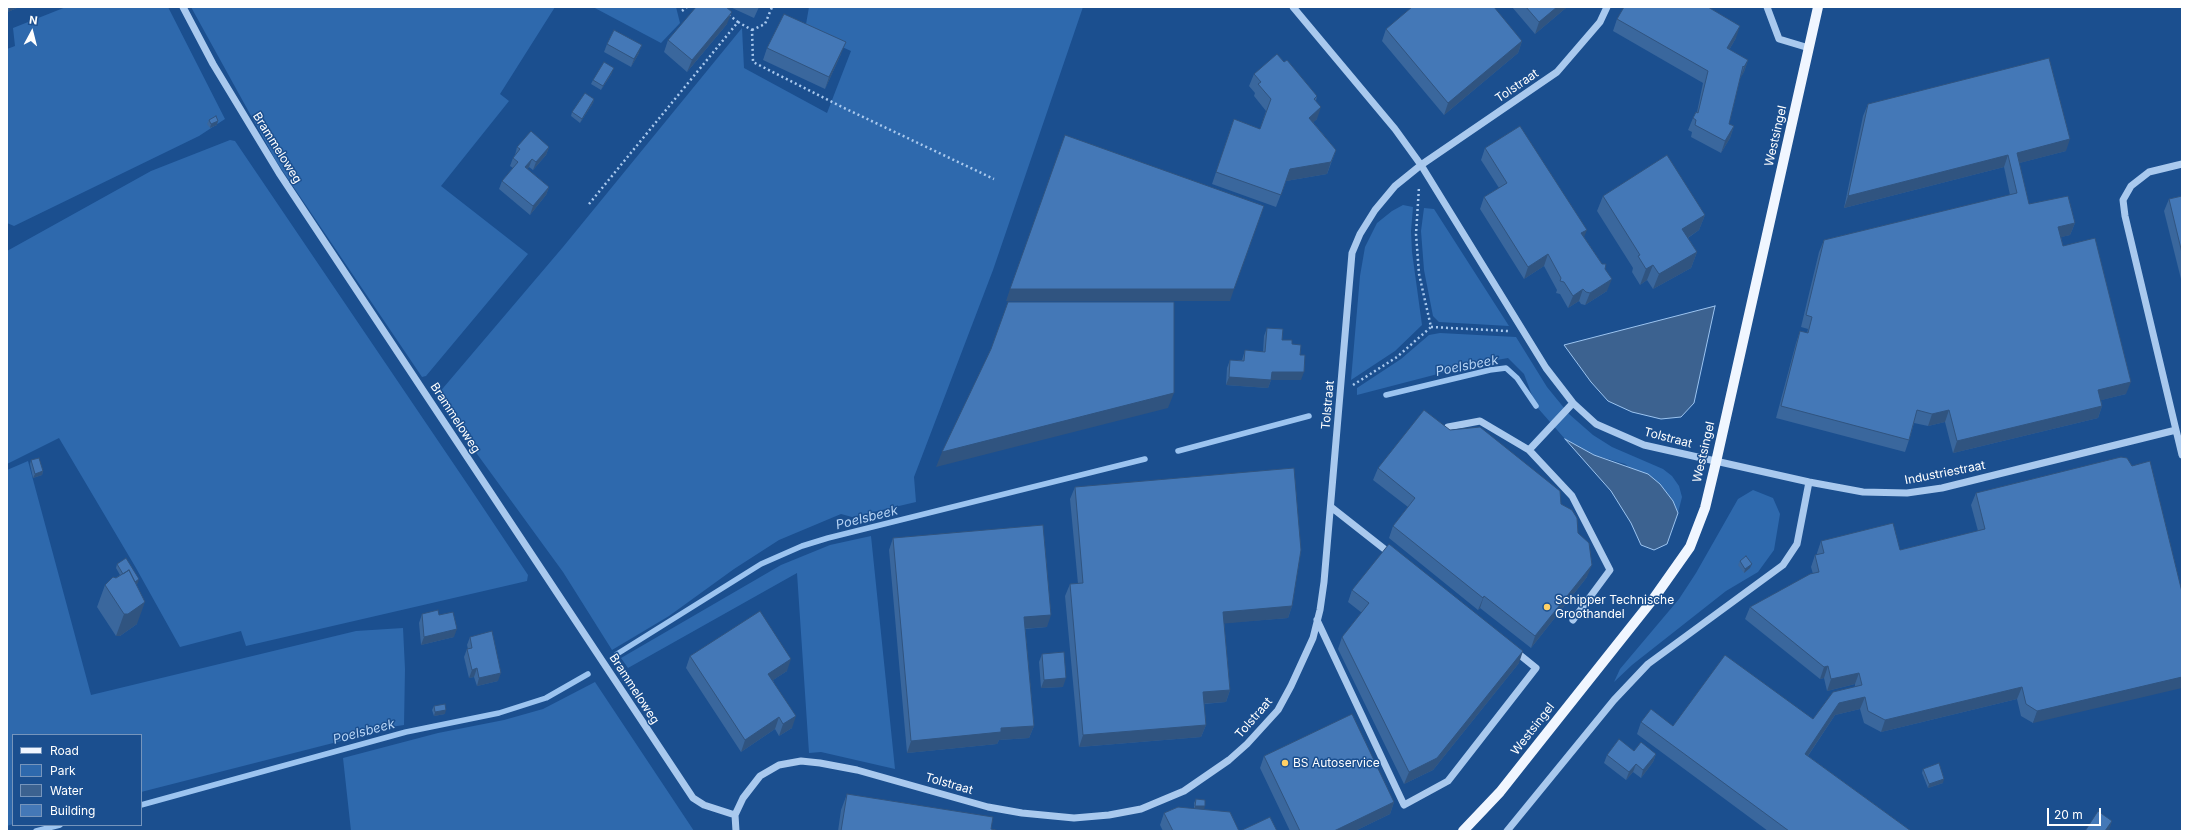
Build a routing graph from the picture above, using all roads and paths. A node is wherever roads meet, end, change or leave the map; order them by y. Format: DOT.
graph roads {
  1 [pos="183,7"];
  2 [pos="687,7"];
  3 [pos="772,7"];
  4 [pos="1293,7"];
  5 [pos="1607,7"];
  6 [pos="1767,7"];
  7 [pos="1818,7"];
  8 [pos="682,11"];
  9 [pos="724,11"];
  10 [pos="738,22"];
  11 [pos="752,30"];
  12 [pos="1809,48"];
  13 [pos="1421,164"];
  14 [pos="2182,164"];
  15 [pos="994,179"];
  16 [pos="589,204"];
  17 [pos="1431,327"];
  18 [pos="1524,332"];
  19 [pos="1340,393"];
  20 [pos="1573,403"];
  21 [pos="1448,427"];
  22 [pos="2176,430"];
  23 [pos="1528,450"];
  24 [pos="2182,455"];
  25 [pos="1716,462"];
  26 [pos="1809,482"];
  27 [pos="1331,507"];
  28 [pos="1399,560"];
  29 [pos="1317,620"];
  30 [pos="1573,620"];
  31 [pos="1511,648"];
  32 [pos="735,814"];
  33 [pos="736,831"];
  34 [pos="1463,831"];
  35 [pos="1507,831"];
  1 -- 32 [label="street, Brammeloweg"];
  2 -- 8 [label="path"];
  3 -- 11 [label="path"];
  4 -- 13 [label="street, Tolstraat"];
  5 -- 13 [label="street, Tolstraat"];
  6 -- 12 [label="street"];
  7 -- 12 [label="main road, Westsingel"];
  9 -- 10 [label="path"];
  10 -- 11 [label="path"];
  10 -- 16 [label="path"];
  11 -- 15 [label="path"];
  12 -- 25 [label="main road, Westsingel"];
  13 -- 17 [label="path"];
  13 -- 18 [label="street, Tolstraat"];
  13 -- 19 [label="street, Tolstraat"];
  14 -- 22 [label="street"];
  17 -- 18 [label="path"];
  17 -- 19 [label="path"];
  18 -- 20 [label="street, Tolstraat"];
  19 -- 27 [label="street, Tolstraat"];
  20 -- 23 [label="street"];
  20 -- 25 [label="street, Tolstraat"];
  21 -- 23 [label="street"];
  22 -- 24 [label="street"];
  22 -- 26 [label="street, Industriestraat"];
  23 -- 30 [label="street"];
  25 -- 26 [label="street, Industriestraat"];
  25 -- 34 [label="main road, Westsingel"];
  26 -- 35 [label="street"];
  27 -- 28 [label="street"];
  27 -- 29 [label="street, Tolstraat"];
  29 -- 31 [label="street"];
  29 -- 32 [label="street, Tolstraat"];
  32 -- 33 [label="street"];
}
